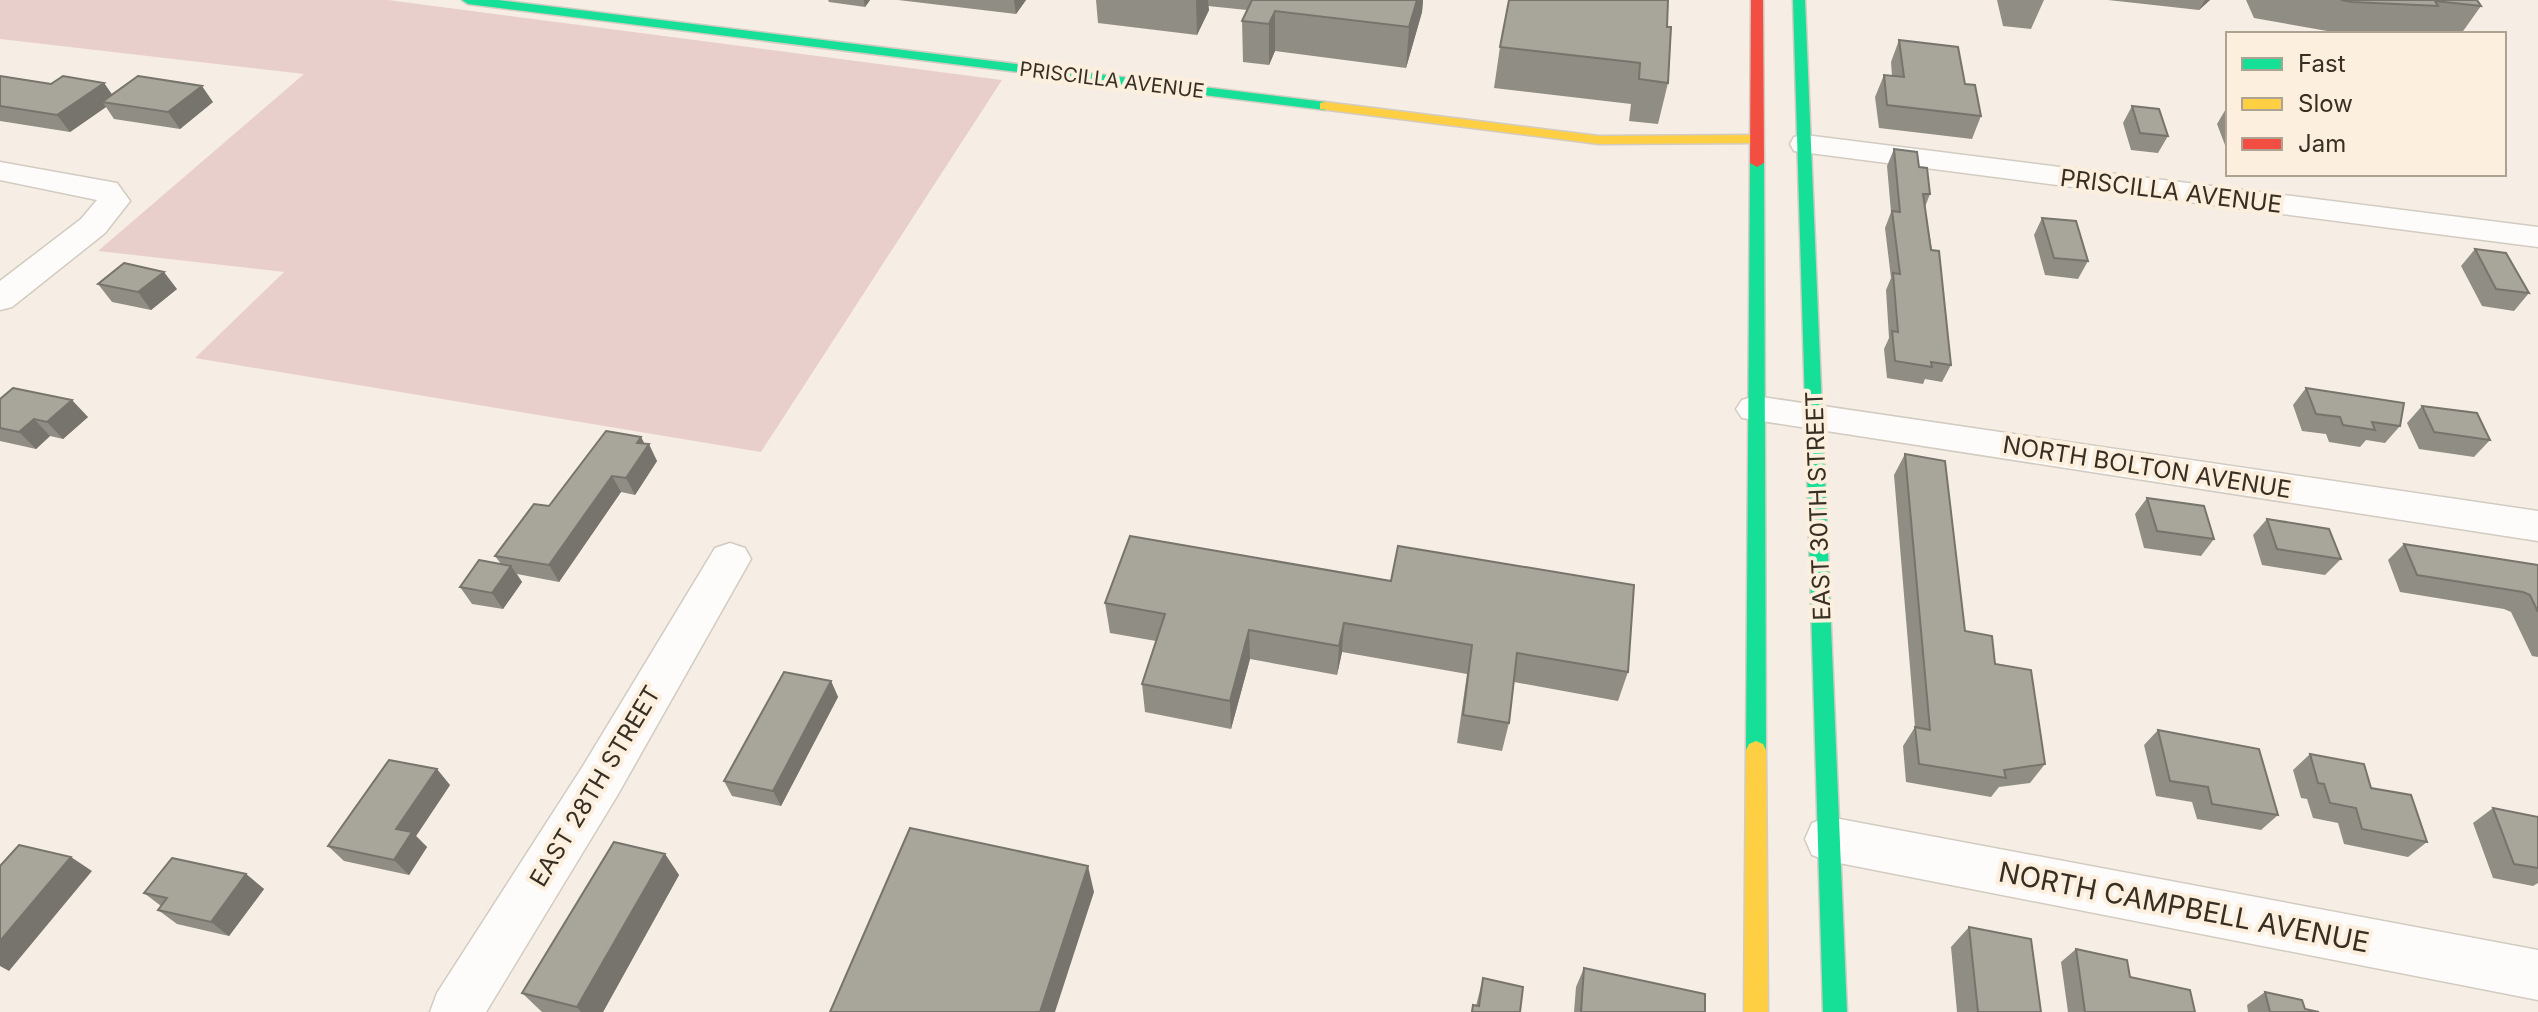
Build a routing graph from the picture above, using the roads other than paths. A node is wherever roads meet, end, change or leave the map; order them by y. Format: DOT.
graph roads {
  1 [pos="468,0"];
  2 [pos="1757,0"];
  3 [pos="1799,0"];
  4 [pos="1756,139"];
  5 [pos="1805,144"];
  6 [pos="0,171"];
  7 [pos="2538,237"];
  8 [pos="0,299"];
  9 [pos="1755,409"];
  10 [pos="1814,417"];
  11 [pos="2538,526"];
  12 [pos="730,559"];
  13 [pos="1829,839"];
  14 [pos="2538,975"];
  15 [pos="456,1012"];
  16 [pos="1756,1012"];
  17 [pos="1835,1012"];
  1 -- 4 [label="main road, PRISCILLA AVENUE"];
  2 -- 4 [label="main road"];
  3 -- 5 [label="main road, EAST 30TH STREET"];
  4 -- 9 [label="main road"];
  5 -- 7 [label="street, PRISCILLA AVENUE"];
  5 -- 10 [label="main road, EAST 30TH STREET"];
  6 -- 8 [label="street"];
  9 -- 10 [label="street, NORTH BOLTON AVENUE"];
  9 -- 16 [label="main road"];
  10 -- 11 [label="street, NORTH BOLTON AVENUE"];
  10 -- 13 [label="main road, EAST 30TH STREET"];
  12 -- 15 [label="street, EAST 28TH STREET"];
  13 -- 14 [label="street, NORTH CAMPBELL AVENUE"];
  13 -- 17 [label="main road, EAST 30TH STREET"];
}
